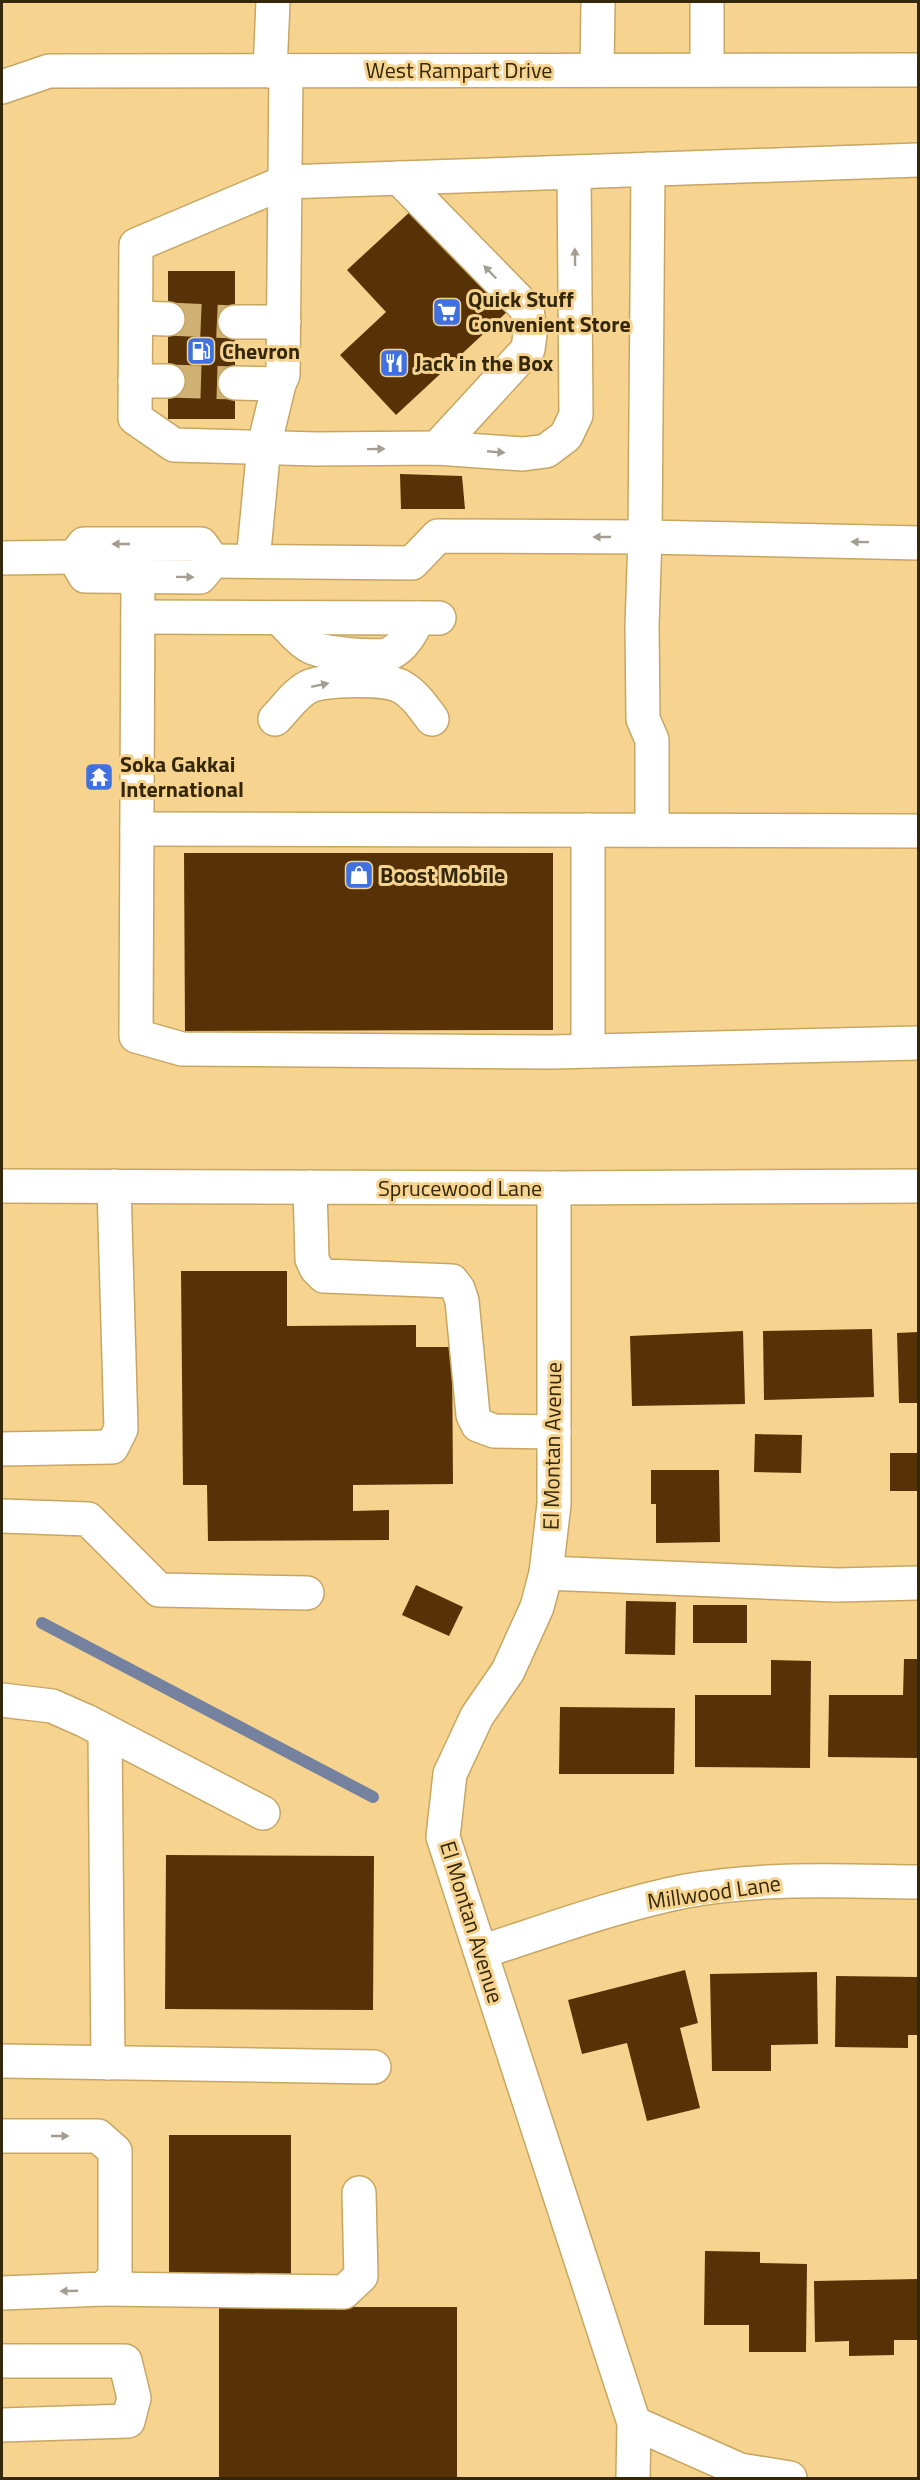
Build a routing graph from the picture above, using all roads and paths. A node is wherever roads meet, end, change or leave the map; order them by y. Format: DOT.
graph roads {
  1 [pos="273,2"];
  2 [pos="598,2"];
  3 [pos="707,2"];
  4 [pos="597,70"];
  5 [pos="707,70"];
  6 [pos="918,70"];
  7 [pos="278,71"];
  8 [pos="2,87"];
  9 [pos="918,160"];
  10 [pos="648,169"];
  11 [pos="574,172"];
  12 [pos="399,178"];
  13 [pos="285,182"];
  14 [pos="235,321"];
  15 [pos="284,322"];
  16 [pos="135,381"];
  17 [pos="168,381"];
  18 [pos="235,383"];
  19 [pos="279,384"];
  20 [pos="264,446"];
  21 [pos="437,448"];
  22 [pos="645,537"];
  23 [pos="918,543"];
  24 [pos="74,557"];
  25 [pos="2,558"];
  26 [pos="213,561"];
  27 [pos="253,561"];
  28 [pos="138,576"];
  29 [pos="138,617"];
  30 [pos="428,618"];
  31 [pos="274,719"];
  32 [pos="432,719"];
  33 [pos="137,829"];
  34 [pos="588,830"];
  35 [pos="652,830"];
  36 [pos="918,831"];
  37 [pos="918,1043"];
  38 [pos="588,1051"];
  39 [pos="2,1186"];
  40 [pos="114,1186"];
  41 [pos="918,1186"];
  42 [pos="309,1187"];
  43 [pos="554,1188"];
  44 [pos="554,1432"];
  45 [pos="2,1449"];
  46 [pos="2,1516"];
  47 [pos="546,1574"];
  48 [pos="918,1583"];
  49 [pos="307,1593"];
  50 [pos="2,1700"];
  51 [pos="105,1731"];
  52 [pos="262,1813"];
  53 [pos="918,1882"];
  54 [pos="481,1952"];
  55 [pos="2,2061"];
  56 [pos="108,2063"];
  57 [pos="374,2067"];
  58 [pos="2,2136"];
  59 [pos="359,2193"];
  60 [pos="104,2289"];
  61 [pos="2,2293"];
  62 [pos="2,2361"];
  63 [pos="634,2423"];
  64 [pos="2,2425"];
  65 [pos="633,2478"];
  66 [pos="790,2478"];
  1 -- 7 [label="street"];
  2 -- 4 [label="street"];
  3 -- 5 [label="street"];
  4 -- 5 [label="street, West Rampart Drive"];
  4 -- 7 [label="street, West Rampart Drive"];
  5 -- 6 [label="street, West Rampart Drive"];
  7 -- 8 [label="street, West Rampart Drive"];
  7 -- 13 [label="street"];
  9 -- 10 [label="street"];
  10 -- 11 [label="street"];
  10 -- 22 [label="street"];
  11 -- 12 [label="street"];
  21 -- 11 [label="street, one-way"];
  12 -- 13 [label="street"];
  21 -- 12 [label="street, one-way"];
  13 -- 15 [label="street"];
  13 -- 16 [label="street"];
  14 -- 15 [label="street"];
  15 -- 19 [label="street"];
  16 -- 17 [label="street"];
  16 -- 20 [label="street"];
  18 -- 19 [label="street"];
  19 -- 20 [label="street"];
  20 -- 21 [label="street, one-way"];
  20 -- 27 [label="street"];
  23 -- 22 [label="street, one-way"];
  22 -- 27 [label="street, one-way"];
  22 -- 35 [label="street"];
  24 -- 25 [label="street"];
  26 -- 24 [label="street, one-way"];
  24 -- 28 [label="street"];
  26 -- 27 [label="street"];
  28 -- 26 [label="street, one-way"];
  28 -- 29 [label="street"];
  29 -- 30 [label="street"];
  29 -- 33 [label="street"];
  31 -- 32 [label="street, one-way"];
  33 -- 34 [label="street"];
  33 -- 38 [label="street"];
  34 -- 35 [label="street"];
  34 -- 38 [label="street"];
  35 -- 36 [label="street"];
  37 -- 38 [label="street"];
  39 -- 40 [label="street, Sprucewood Lane"];
  40 -- 42 [label="street, Sprucewood Lane"];
  40 -- 45 [label="street"];
  41 -- 43 [label="street, Sprucewood Lane"];
  42 -- 43 [label="street, Sprucewood Lane"];
  42 -- 44 [label="street"];
  43 -- 44 [label="street, El Montan Avenue"];
  44 -- 47 [label="street, El Montan Avenue"];
  46 -- 49 [label="street"];
  47 -- 48 [label="street"];
  47 -- 54 [label="street, El Montan Avenue"];
  50 -- 51 [label="street"];
  51 -- 52 [label="street"];
  51 -- 56 [label="street"];
  53 -- 54 [label="street, Millwood Lane"];
  54 -- 63 [label="street, El Montan Avenue"];
  55 -- 56 [label="street"];
  56 -- 57 [label="street"];
  58 -- 60 [label="street, one-way"];
  59 -- 60 [label="street"];
  60 -- 61 [label="street, one-way"];
  62 -- 64 [label="street"];
  63 -- 65 [label="street, El Montan Avenue"];
  63 -- 66 [label="street"];
}
